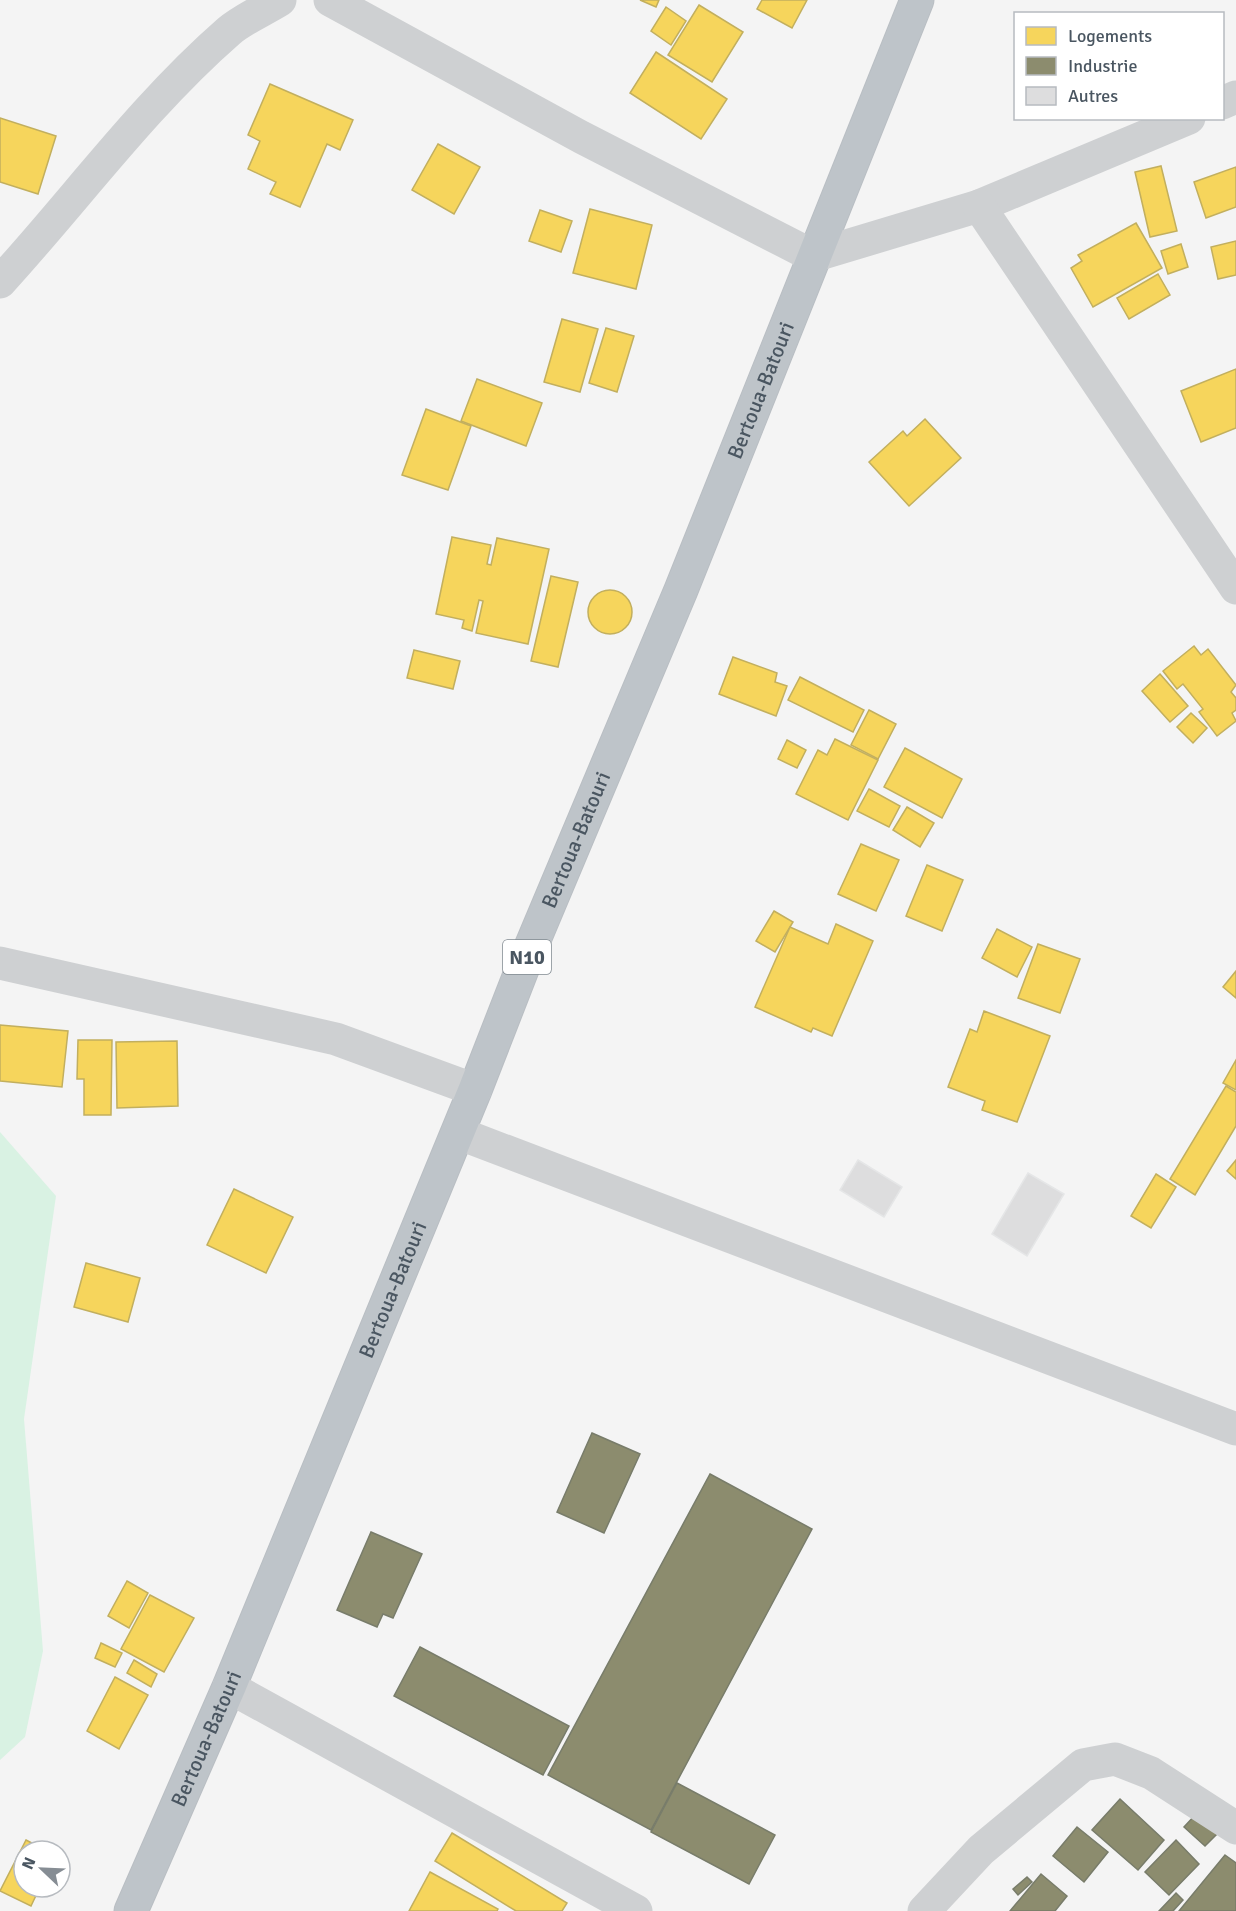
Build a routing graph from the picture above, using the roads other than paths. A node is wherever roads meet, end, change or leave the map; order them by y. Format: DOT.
graph roads {
  1 [pos="280,0"];
  2 [pos="330,0"];
  3 [pos="917,0"];
  4 [pos="1184,120"];
  5 [pos="979,206"];
  6 [pos="813,256"];
  7 [pos="0,282"];
  8 [pos="1236,588"];
  9 [pos="0,963"];
  10 [pos="475,1090"];
  11 [pos="458,1132"];
  12 [pos="1236,1429"];
  13 [pos="229,1687"];
  14 [pos="1236,1828"];
  15 [pos="131,1911"];
  16 [pos="636,1911"];
  17 [pos="924,1911"];
  1 -- 7 [label="street"];
  2 -- 6 [label="street"];
  3 -- 6 [label="highway, Bertoua-Batouri / N10"];
  4 -- 5 [label="street"];
  5 -- 6 [label="street"];
  5 -- 8 [label="street"];
  6 -- 10 [label="highway, Bertoua-Batouri / N10"];
  9 -- 10 [label="street"];
  10 -- 11 [label="highway, Bertoua-Batouri / N10"];
  11 -- 12 [label="street"];
  11 -- 13 [label="highway, Bertoua-Batouri / N10"];
  13 -- 15 [label="highway, Bertoua-Batouri / N10"];
  13 -- 16 [label="street"];
  14 -- 17 [label="street"];
}
